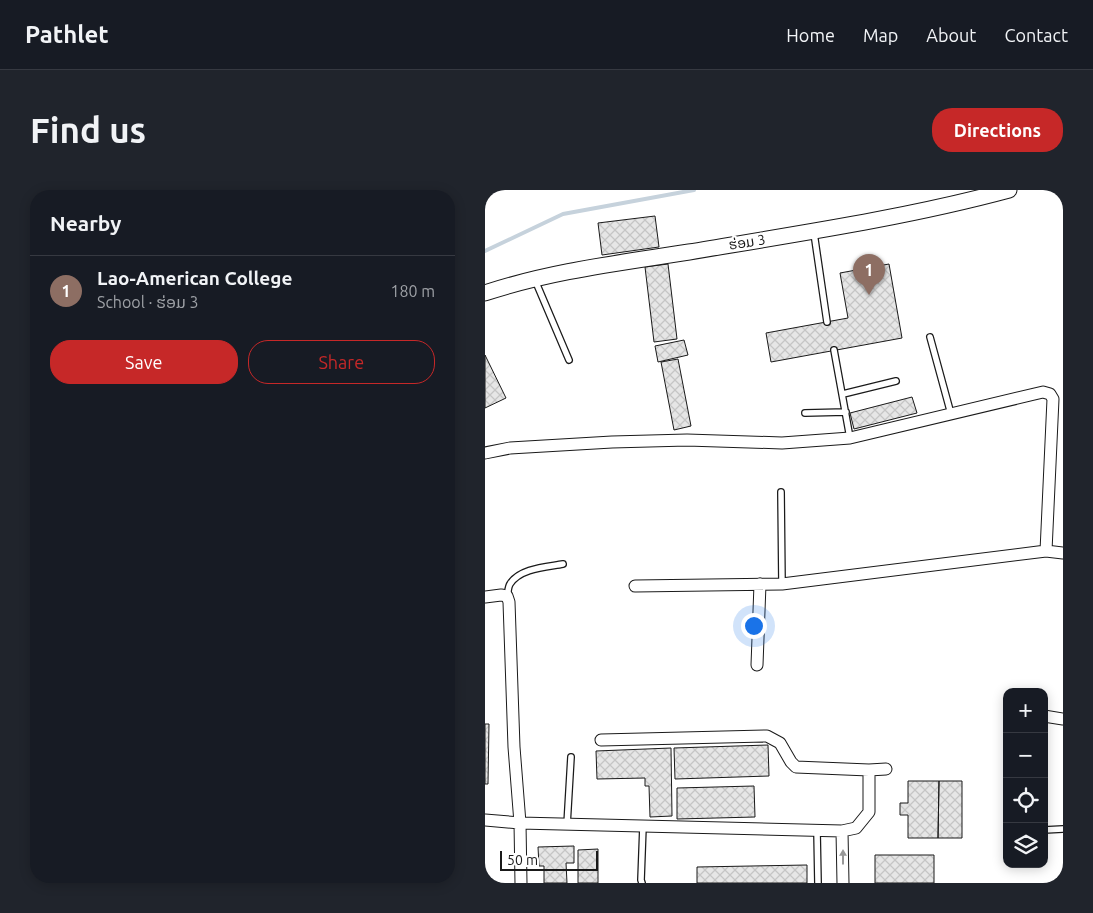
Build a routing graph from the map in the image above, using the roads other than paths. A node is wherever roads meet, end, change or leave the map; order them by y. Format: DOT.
graph roads {
  1 [pos="1009,190"];
  2 [pos="813,231"];
  3 [pos="535,280"];
  4 [pos="485,294"];
  5 [pos="827,322"];
  6 [pos="929,337"];
  7 [pos="834,350"];
  8 [pos="569,360"];
  9 [pos="896,381"];
  10 [pos="843,394"];
  11 [pos="846,412"];
  12 [pos="805,414"];
  13 [pos="951,414"];
  14 [pos="850,438"];
  15 [pos="485,453"];
  16 [pos="781,492"];
  17 [pos="1046,551"];
  18 [pos="1063,553"];
  19 [pos="563,564"];
  20 [pos="761,584"];
  21 [pos="783,584"];
  22 [pos="635,586"];
  23 [pos="507,596"];
  24 [pos="485,597"];
  25 [pos="757,665"];
  26 [pos="1048,717"];
  27 [pos="1063,719"];
  28 [pos="601,740"];
  29 [pos="571,758"];
  30 [pos="886,769"];
  31 [pos="869,770"];
  32 [pos="485,820"];
  33 [pos="520,823"];
  34 [pos="567,824"];
  35 [pos="643,826"];
  36 [pos="1063,829"];
  37 [pos="1048,830"];
  38 [pos="817,831"];
  39 [pos="842,831"];
  40 [pos="521,883"];
  41 [pos="642,883"];
  42 [pos="818,883"];
  43 [pos="843,883"];
  1 -- 2 [label="street, ຮ່ອມ 3"];
  2 -- 3 [label="street, ຮ່ອມ 3"];
  2 -- 5 [label="lane"];
  3 -- 4 [label="street, ຮ່ອມ 3"];
  3 -- 8 [label="lane"];
  6 -- 13 [label="lane"];
  7 -- 10 [label="lane"];
  9 -- 10 [label="lane"];
  10 -- 11 [label="lane"];
  11 -- 12 [label="lane"];
  11 -- 14 [label="lane"];
  13 -- 14 [label="street"];
  13 -- 17 [label="street"];
  14 -- 15 [label="street"];
  16 -- 21 [label="lane"];
  17 -- 18 [label="street"];
  17 -- 21 [label="street"];
  19 -- 23 [label="lane"];
  20 -- 21 [label="street"];
  20 -- 22 [label="street"];
  20 -- 25 [label="street"];
  23 -- 24 [label="street"];
  23 -- 33 [label="street"];
  26 -- 27 [label="street"];
  28 -- 31 [label="street"];
  29 -- 34 [label="lane"];
  30 -- 31 [label="street"];
  31 -- 39 [label="street"];
  32 -- 33 [label="street"];
  33 -- 34 [label="street"];
  33 -- 40 [label="street"];
  34 -- 35 [label="street"];
  35 -- 38 [label="street"];
  35 -- 41 [label="lane"];
  36 -- 37 [label="lane"];
  38 -- 39 [label="street"];
  38 -- 42 [label="lane"];
  43 -- 39 [label="street, one-way"];
}
